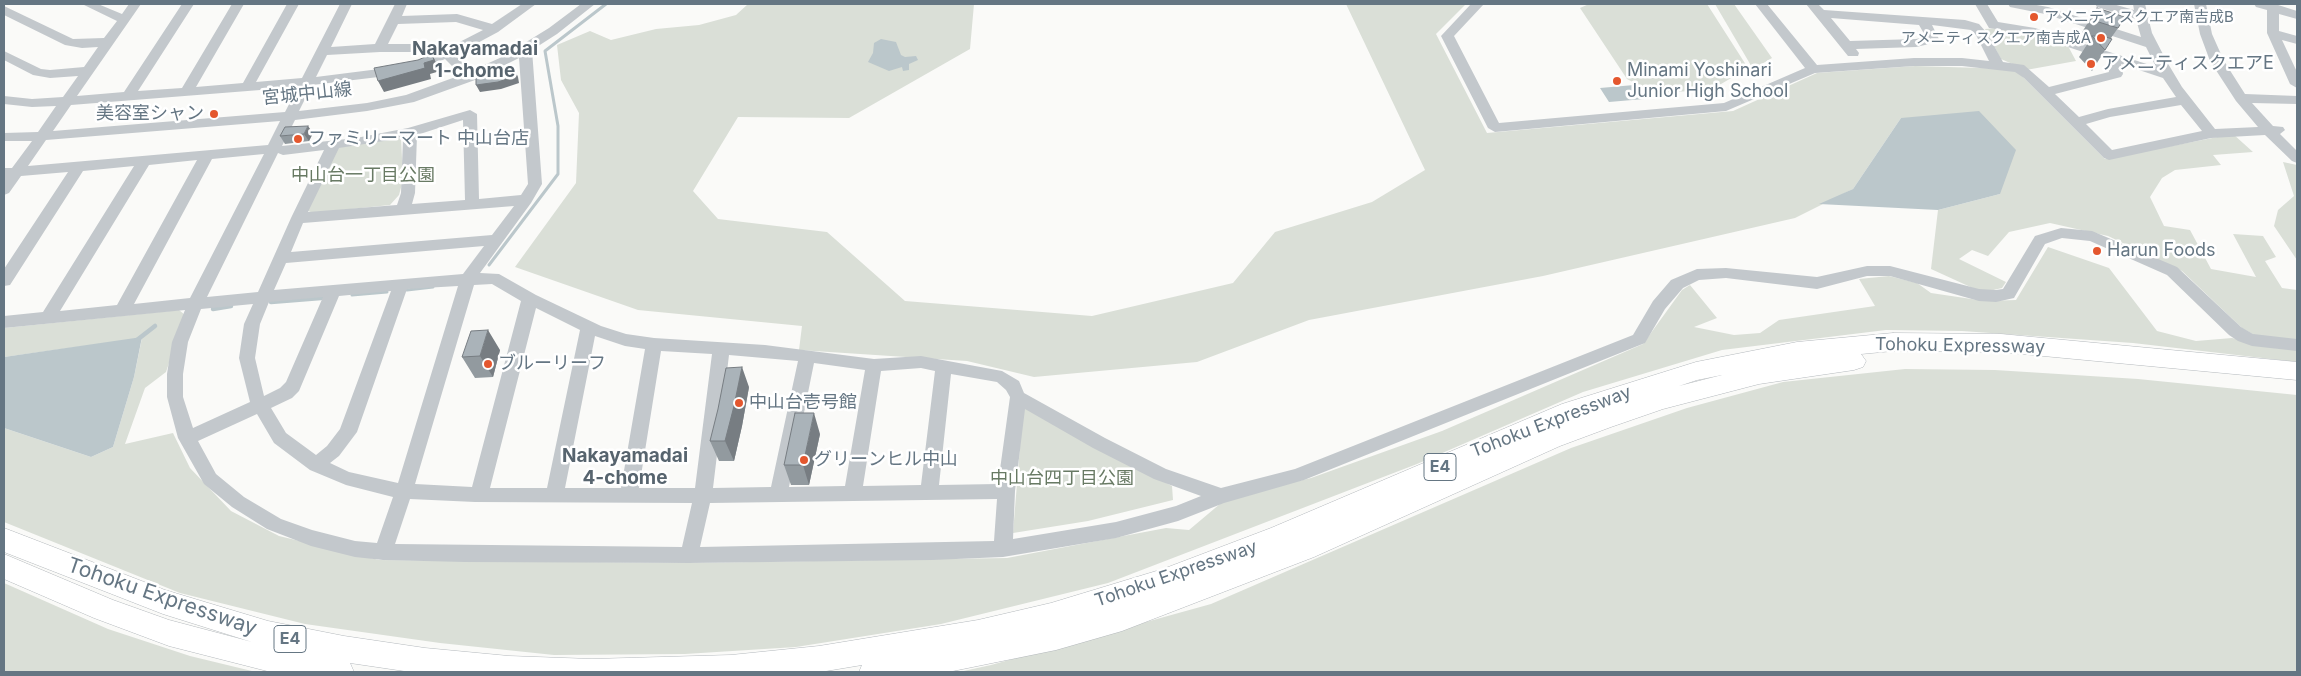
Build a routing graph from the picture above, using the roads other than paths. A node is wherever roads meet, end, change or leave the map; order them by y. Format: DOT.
graph roads {
  1 [pos="13,4"];
  2 [pos="88,4"];
  3 [pos="135,4"];
  4 [pos="188,4"];
  5 [pos="238,4"];
  6 [pos="293,4"];
  7 [pos="346,4"];
  8 [pos="401,4"];
  9 [pos="529,4"];
  10 [pos="589,4"];
  11 [pos="1478,4"];
  12 [pos="1761,4"];
  13 [pos="1982,4"];
  14 [pos="2014,4"];
  15 [pos="2101,4"];
  16 [pos="2200,4"];
  17 [pos="2210,4"];
  18 [pos="2266,6"];
  19 [pos="4,9"];
  20 [pos="1817,9"];
  21 [pos="2140,10"];
  22 [pos="2297,15"];
  23 [pos="124,19"];
  24 [pos="393,20"];
  25 [pos="1924,22"];
  26 [pos="494,29"];
  27 [pos="2274,33"];
  28 [pos="2297,40"];
  29 [pos="108,42"];
  30 [pos="2151,44"];
  31 [pos="1846,45"];
  32 [pos="380,48"];
  33 [pos="525,49"];
  34 [pos="322,52"];
  35 [pos="4,55"];
  36 [pos="448,55"];
  37 [pos="2113,58"];
  38 [pos="2284,59"];
  39 [pos="1997,64"];
  40 [pos="2297,64"];
  41 [pos="1863,65"];
  42 [pos="1813,69"];
  43 [pos="87,70"];
  44 [pos="2168,75"];
  45 [pos="470,77"];
  46 [pos="306,82"];
  47 [pos="2297,84"];
  48 [pos="246,87"];
  49 [pos="188,91"];
  50 [pos="2045,92"];
  51 [pos="128,96"];
  52 [pos="2246,98"];
  53 [pos="4,100"];
  54 [pos="2184,100"];
  55 [pos="2297,100"];
  56 [pos="65,101"];
  57 [pos="289,116"];
  58 [pos="2076,123"];
  59 [pos="2272,130"];
  60 [pos="410,132"];
  61 [pos="2211,134"];
  62 [pos="41,136"];
  63 [pos="4,137"];
  64 [pos="333,146"];
  65 [pos="2297,149"];
  66 [pos="278,150"];
  67 [pos="207,155"];
  68 [pos="2297,158"];
  69 [pos="144,161"];
  70 [pos="80,166"];
  71 [pos="10,173"];
  72 [pos="4,190"];
  73 [pos="526,200"];
  74 [pos="472,204"];
  75 [pos="403,210"];
  76 [pos="298,218"];
  77 [pos="497,240"];
  78 [pos="281,258"];
  79 [pos="468,279"];
  80 [pos="4,281"];
  81 [pos="401,284"];
  82 [pos="332,291"];
  83 [pos="263,298"];
  84 [pos="530,299"];
  85 [pos="195,305"];
  86 [pos="122,311"];
  87 [pos="48,317"];
  88 [pos="4,322"];
  89 [pos="589,327"];
  90 [pos="654,344"];
  91 [pos="2297,345"];
  92 [pos="721,349"];
  93 [pos="807,357"];
  94 [pos="874,365"];
  95 [pos="944,366"];
  96 [pos="2297,371"];
  97 [pos="2297,385"];
  98 [pos="1018,397"];
  99 [pos="260,406"];
  100 [pos="188,438"];
  101 [pos="316,465"];
  102 [pos="404,491"];
  103 [pos="929,491"];
  104 [pos="1006,491"];
  105 [pos="555,494"];
  106 [pos="629,494"];
  107 [pos="778,494"];
  108 [pos="853,494"];
  109 [pos="479,495"];
  110 [pos="703,496"];
  111 [pos="1221,496"];
  112 [pos="4,540"];
  113 [pos="1003,549"];
  114 [pos="383,552"];
  115 [pos="688,554"];
  116 [pos="4,566"];
  117 [pos="339,672"];
  118 [pos="592,672"];
  119 [pos="874,672"];
  1 -- 19 [label="street"];
  2 -- 23 [label="street"];
  3 -- 23 [label="street"];
  4 -- 51 [label="street"];
  5 -- 49 [label="street"];
  6 -- 48 [label="street"];
  7 -- 34 [label="street"];
  8 -- 24 [label="street"];
  9 -- 26 [label="street"];
  10 -- 33 [label="street, 宮城中山線"];
  11 -- 42 [label="street"];
  12 -- 42 [label="street"];
  13 -- 37 [label="street"];
  14 -- 30 [label="street"];
  15 -- 21 [label="street"];
  16 -- 52 [label="street"];
  17 -- 52 [label="street"];
  18 -- 22 [label="street"];
  18 -- 27 [label="street"];
  19 -- 29 [label="street"];
  20 -- 25 [label="street"];
  20 -- 31 [label="street"];
  21 -- 30 [label="street"];
  23 -- 29 [label="street"];
  24 -- 26 [label="street"];
  24 -- 32 [label="street"];
  25 -- 31 [label="street"];
  25 -- 39 [label="street"];
  26 -- 36 [label="street"];
  27 -- 28 [label="street"];
  27 -- 38 [label="street"];
  29 -- 43 [label="street"];
  30 -- 44 [label="street"];
  31 -- 41 [label="street"];
  32 -- 34 [label="street"];
  32 -- 36 [label="street"];
  33 -- 45 [label="street, 宮城中山線"];
  33 -- 73 [label="street"];
  34 -- 46 [label="street"];
  35 -- 43 [label="street"];
  36 -- 45 [label="street"];
  36 -- 46 [label="street"];
  37 -- 44 [label="street"];
  37 -- 50 [label="street"];
  38 -- 40 [label="street"];
  38 -- 47 [label="street"];
  39 -- 41 [label="street"];
  39 -- 50 [label="street"];
  41 -- 42 [label="street"];
  43 -- 56 [label="street"];
  44 -- 54 [label="street"];
  45 -- 57 [label="street, 宮城中山線"];
  46 -- 48 [label="street"];
  46 -- 57 [label="street"];
  48 -- 49 [label="street"];
  49 -- 51 [label="street"];
  50 -- 58 [label="street"];
  51 -- 56 [label="street"];
  52 -- 55 [label="street"];
  52 -- 59 [label="street"];
  53 -- 56 [label="street"];
  54 -- 58 [label="street"];
  54 -- 61 [label="street"];
  56 -- 62 [label="street"];
  57 -- 62 [label="street, 宮城中山線"];
  57 -- 66 [label="street"];
  58 -- 61 [label="street"];
  59 -- 61 [label="street"];
  59 -- 65 [label="street"];
  59 -- 68 [label="street"];
  60 -- 64 [label="street"];
  60 -- 74 [label="street"];
  60 -- 75 [label="street"];
  62 -- 63 [label="street, 宮城中山線"];
  62 -- 71 [label="street"];
  64 -- 66 [label="street"];
  64 -- 76 [label="street"];
  66 -- 67 [label="street"];
  66 -- 85 [label="street"];
  67 -- 69 [label="street"];
  67 -- 86 [label="street"];
  69 -- 70 [label="street"];
  69 -- 87 [label="street"];
  70 -- 71 [label="street"];
  70 -- 80 [label="street"];
  71 -- 72 [label="street"];
  73 -- 74 [label="street"];
  73 -- 77 [label="street"];
  74 -- 75 [label="street"];
  75 -- 76 [label="street"];
  76 -- 78 [label="street"];
  77 -- 78 [label="street"];
  77 -- 79 [label="street"];
  78 -- 83 [label="street"];
  79 -- 81 [label="street"];
  79 -- 84 [label="street"];
  79 -- 102 [label="street"];
  81 -- 82 [label="street"];
  81 -- 101 [label="street"];
  82 -- 83 [label="street"];
  82 -- 99 [label="street"];
  83 -- 85 [label="street"];
  83 -- 99 [label="street"];
  84 -- 89 [label="street"];
  84 -- 109 [label="street"];
  85 -- 86 [label="street"];
  85 -- 100 [label="street"];
  86 -- 87 [label="street"];
  87 -- 88 [label="street"];
  89 -- 90 [label="street"];
  89 -- 105 [label="street"];
  90 -- 92 [label="street"];
  90 -- 106 [label="street"];
  91 -- 111 [label="street"];
  92 -- 93 [label="street"];
  92 -- 110 [label="street"];
  93 -- 94 [label="street"];
  93 -- 107 [label="street"];
  94 -- 95 [label="street"];
  94 -- 108 [label="street"];
  95 -- 98 [label="street"];
  95 -- 103 [label="street"];
  96 -- 118 [label="highway, Tohoku Expressway / E4"];
  97 -- 119 [label="highway, Tohoku Expressway / E4"];
  98 -- 104 [label="street"];
  98 -- 111 [label="street"];
  99 -- 100 [label="street"];
  99 -- 101 [label="street"];
  100 -- 114 [label="street"];
  101 -- 102 [label="street"];
  102 -- 109 [label="street"];
  102 -- 114 [label="street"];
  103 -- 104 [label="street"];
  103 -- 108 [label="street"];
  104 -- 113 [label="street"];
  105 -- 106 [label="street"];
  105 -- 109 [label="street"];
  106 -- 110 [label="street"];
  107 -- 108 [label="street"];
  107 -- 110 [label="street"];
  110 -- 115 [label="street"];
  111 -- 113 [label="street"];
  112 -- 118 [label="highway, Tohoku Expressway / E4"];
  113 -- 115 [label="street"];
  114 -- 115 [label="street"];
  116 -- 117 [label="highway, Tohoku Expressway / E4"];
}
